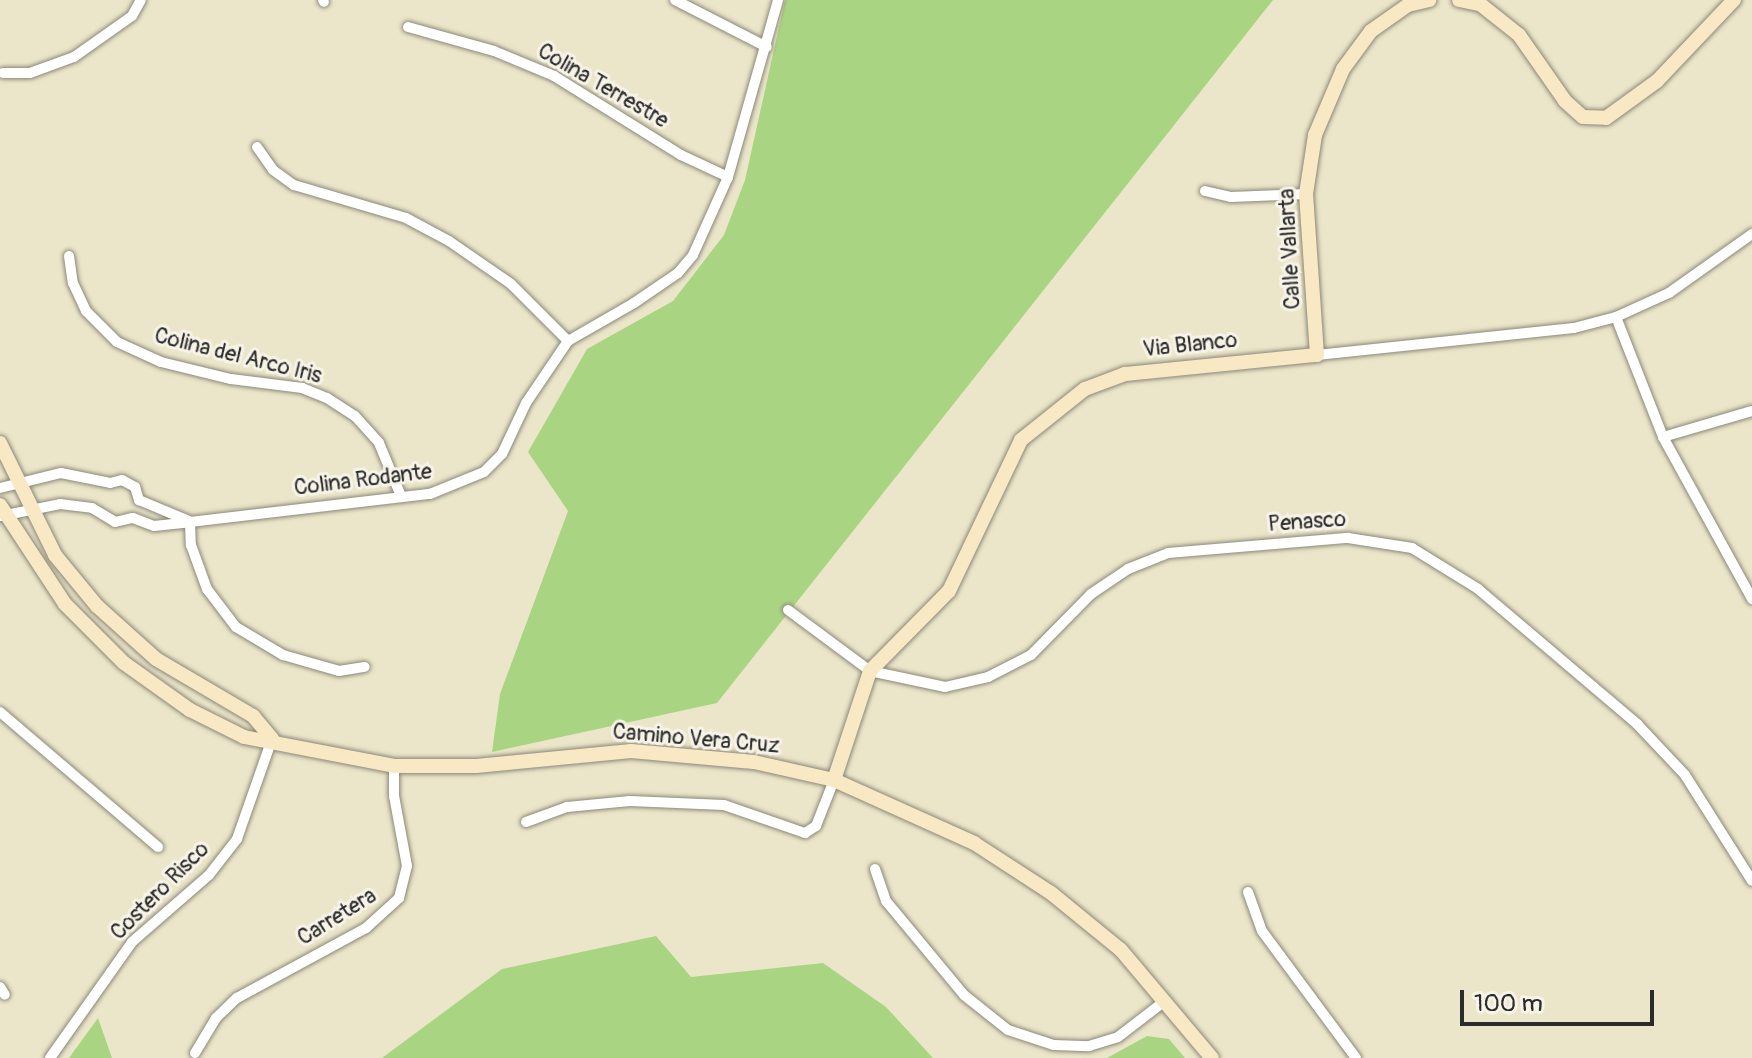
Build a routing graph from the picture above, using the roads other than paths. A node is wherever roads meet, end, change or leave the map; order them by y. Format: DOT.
graph roads {
  1 [pos="141,0"];
  2 [pos="675,0"];
  3 [pos="778,0"];
  4 [pos="1429,0"];
  5 [pos="1459,0"];
  6 [pos="1734,0"];
  7 [pos="408,27"];
  8 [pos="767,47"];
  9 [pos="3,73"];
  10 [pos="257,147"];
  11 [pos="728,177"];
  12 [pos="1205,191"];
  13 [pos="1306,194"];
  14 [pos="1752,234"];
  15 [pos="69,256"];
  16 [pos="1616,317"];
  17 [pos="568,341"];
  18 [pos="1317,355"];
  19 [pos="1752,411"];
  20 [pos="1663,437"];
  21 [pos="0,443"];
  22 [pos="16,483"];
  23 [pos="0,488"];
  24 [pos="401,496"];
  25 [pos="139,500"];
  26 [pos="30,508"];
  27 [pos="1,512"];
  28 [pos="133,518"];
  29 [pos="190,522"];
  30 [pos="1752,599"];
  31 [pos="788,610"];
  32 [pos="365,667"];
  33 [pos="870,671"];
  34 [pos="0,712"];
  35 [pos="272,739"];
  36 [pos="394,766"];
  37 [pos="834,780"];
  38 [pos="526,822"];
  39 [pos="158,847"];
  40 [pos="875,869"];
  41 [pos="1752,881"];
  42 [pos="1248,892"];
  43 [pos="1165,1001"];
  44 [pos="195,1053"];
  45 [pos="50,1058"];
  46 [pos="1212,1058"];
  47 [pos="1356,1058"];
  1 -- 9 [label="street"];
  2 -- 8 [label="street"];
  3 -- 8 [label="street, Colina Rodante"];
  4 -- 13 [label="main road, Calle Vallarta"];
  5 -- 6 [label="main road"];
  7 -- 11 [label="street, Colina Terrestre"];
  8 -- 11 [label="street, Colina Rodante"];
  10 -- 17 [label="street"];
  11 -- 17 [label="street, Colina Rodante"];
  12 -- 13 [label="street"];
  13 -- 18 [label="main road, Calle Vallarta"];
  14 -- 16 [label="street, Via Blanco"];
  15 -- 24 [label="street, Colina del Arco Iris"];
  16 -- 18 [label="street, Via Blanco"];
  16 -- 20 [label="street"];
  17 -- 24 [label="street, Colina Rodante"];
  18 -- 33 [label="main road, Via Blanco"];
  19 -- 20 [label="street"];
  20 -- 30 [label="street"];
  21 -- 22 [label="main road"];
  22 -- 23 [label="street"];
  22 -- 25 [label="street"];
  22 -- 26 [label="main road"];
  24 -- 29 [label="street, Colina Rodante"];
  25 -- 28 [label="street"];
  25 -- 29 [label="street"];
  26 -- 27 [label="street, Colina Rodante"];
  26 -- 28 [label="street, Colina Rodante"];
  26 -- 35 [label="main road"];
  27 -- 35 [label="main road, Camino Vera Cruz"];
  28 -- 29 [label="street, Colina Rodante"];
  29 -- 32 [label="street"];
  31 -- 33 [label="street, Penasco"];
  33 -- 37 [label="main road, Via Blanco"];
  33 -- 41 [label="street, Penasco"];
  34 -- 39 [label="street"];
  35 -- 36 [label="main road, Camino Vera Cruz"];
  35 -- 45 [label="street, Costero Risco"];
  36 -- 37 [label="main road, Camino Vera Cruz"];
  36 -- 44 [label="street, Carretera"];
  37 -- 38 [label="street"];
  37 -- 43 [label="main road, Camino Vera Cruz"];
  40 -- 43 [label="street"];
  42 -- 47 [label="street"];
  43 -- 46 [label="main road, Camino Vera Cruz"];
}
